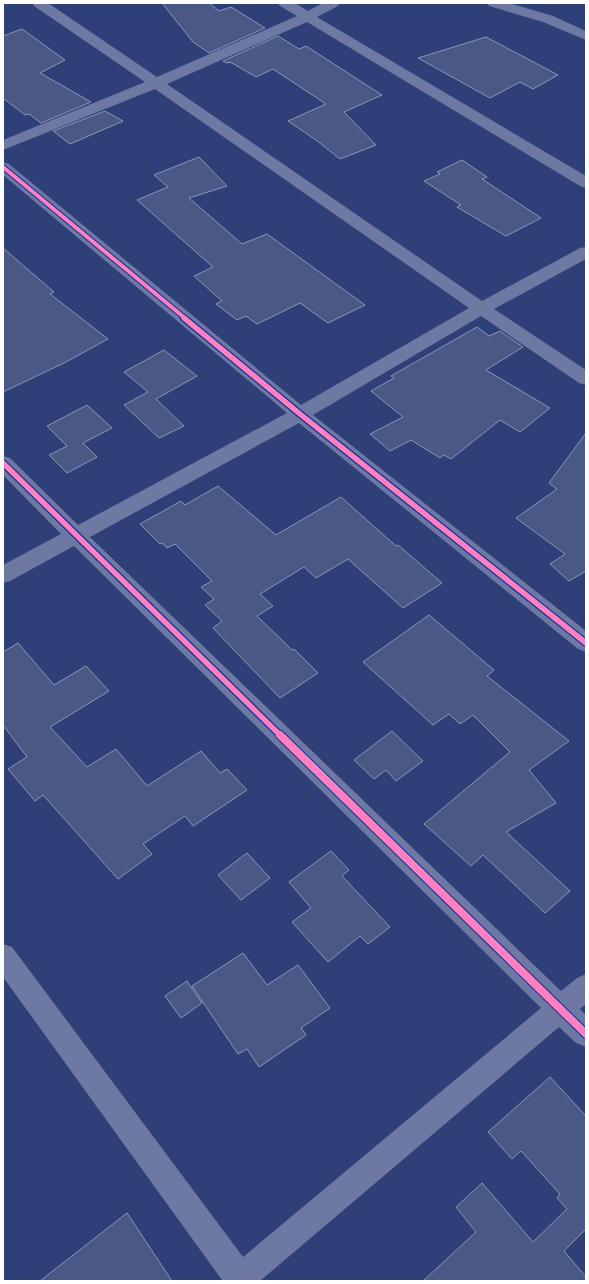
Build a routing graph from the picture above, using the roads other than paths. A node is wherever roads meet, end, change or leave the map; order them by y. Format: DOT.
graph roads {
  1 [pos="39,3"];
  2 [pos="285,3"];
  3 [pos="333,3"];
  4 [pos="494,3"];
  5 [pos="308,16"];
  6 [pos="586,36"];
  7 [pos="156,83"];
  8 [pos="3,145"];
  9 [pos="3,167"];
  10 [pos="586,183"];
  11 [pos="586,252"];
  12 [pos="480,308"];
  13 [pos="586,380"];
  14 [pos="300,414"];
  15 [pos="3,463"];
  16 [pos="74,535"];
  17 [pos="3,575"];
  18 [pos="586,643"];
  19 [pos="3,956"];
  20 [pos="586,987"];
  21 [pos="562,1009"];
  22 [pos="586,1034"];
  23 [pos="240,1280"];
  1 -- 7 [label="street"];
  2 -- 5 [label="street"];
  3 -- 5 [label="street"];
  4 -- 6 [label="street"];
  5 -- 7 [label="street"];
  5 -- 10 [label="street"];
  7 -- 8 [label="street"];
  7 -- 12 [label="street"];
  9 -- 14 [label="street"];
  11 -- 12 [label="street"];
  12 -- 13 [label="street"];
  12 -- 14 [label="street"];
  14 -- 16 [label="street"];
  14 -- 18 [label="street"];
  15 -- 16 [label="street"];
  16 -- 17 [label="street"];
  16 -- 21 [label="street"];
  19 -- 23 [label="street"];
  20 -- 21 [label="street"];
  21 -- 22 [label="street"];
  21 -- 23 [label="street"];
}
